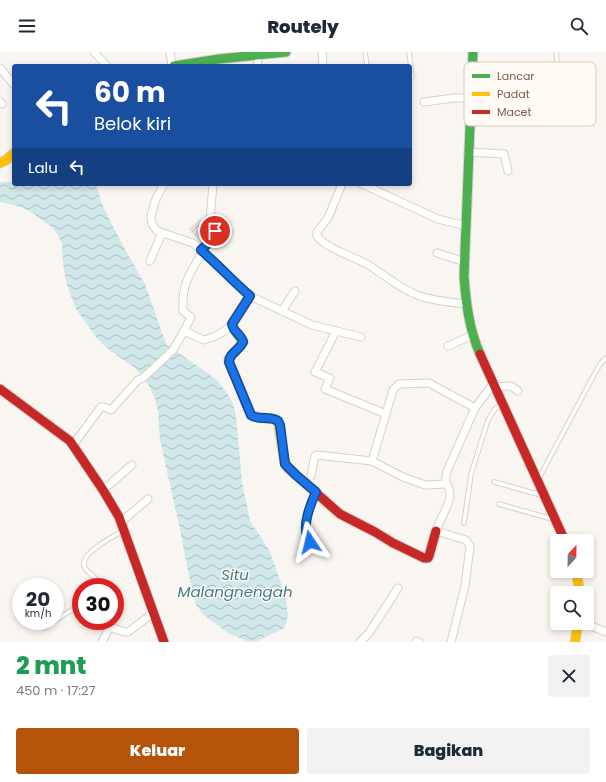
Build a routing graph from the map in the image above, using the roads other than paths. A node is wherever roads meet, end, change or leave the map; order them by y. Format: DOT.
graph roads {
  1 [pos="94,52"];
  2 [pos="170,52"];
  3 [pos="286,52"];
  4 [pos="322,52"];
  5 [pos="365,52"];
  6 [pos="409,52"];
  7 [pos="474,52"];
  8 [pos="556,52"];
  9 [pos="257,55"];
  10 [pos="219,56"];
  11 [pos="474,62"];
  12 [pos="557,62"];
  13 [pos="105,64"];
  14 [pos="173,64"];
  15 [pos="188,64"];
  16 [pos="258,64"];
  17 [pos="322,64"];
  18 [pos="367,64"];
  19 [pos="410,64"];
  20 [pos="0,68"];
  21 [pos="12,83"];
  22 [pos="464,98"];
  23 [pos="424,102"];
  24 [pos="470,126"];
  25 [pos="469,152"];
  26 [pos="12,154"];
  27 [pos="0,163"];
  28 [pos="508,171"];
  29 [pos="163,186"];
  30 [pos="213,186"];
  31 [pos="341,186"];
  32 [pos="366,186"];
  33 [pos="466,226"];
  34 [pos="162,233"];
  35 [pos="202,251"];
  36 [pos="437,253"];
  37 [pos="150,261"];
  38 [pos="465,262"];
  39 [pos="295,291"];
  40 [pos="250,296"];
  41 [pos="466,304"];
  42 [pos="282,311"];
  43 [pos="232,326"];
  44 [pos="184,331"];
  45 [pos="336,331"];
  46 [pos="472,335"];
  47 [pos="362,337"];
  48 [pos="448,346"];
  49 [pos="606,358"];
  50 [pos="494,385"];
  51 [pos="0,389"];
  52 [pos="518,391"];
  53 [pos="502,403"];
  54 [pos="475,408"];
  55 [pos="386,414"];
  56 [pos="73,445"];
  57 [pos="372,461"];
  58 [pos="132,465"];
  59 [pos="311,476"];
  60 [pos="538,481"];
  61 [pos="494,482"];
  62 [pos="446,484"];
  63 [pos="103,490"];
  64 [pos="316,492"];
  65 [pos="545,496"];
  66 [pos="148,499"];
  67 [pos="499,504"];
  68 [pos="556,520"];
  69 [pos="464,523"];
  70 [pos="123,526"];
  71 [pos="436,531"];
  72 [pos="562,534"];
  73 [pos="317,546"];
  74 [pos="96,578"];
  75 [pos="398,588"];
  76 [pos="153,613"];
  77 [pos="594,627"];
  78 [pos="577,630"];
  79 [pos="606,632"];
  80 [pos="102,642"];
  81 [pos="164,642"];
  82 [pos="360,642"];
  83 [pos="451,642"];
  84 [pos="575,642"];
  1 -- 13 [label="street"];
  2 -- 14 [label="street"];
  3 -- 9 [label="street"];
  4 -- 17 [label="street"];
  5 -- 18 [label="lane"];
  6 -- 19 [label="lane"];
  7 -- 11 [label="street"];
  8 -- 12 [label="lane"];
  9 -- 10 [label="street"];
  9 -- 16 [label="street"];
  10 -- 15 [label="street"];
  20 -- 21 [label="street"];
  22 -- 23 [label="street"];
  24 -- 25 [label="street"];
  25 -- 28 [label="street"];
  25 -- 33 [label="street"];
  26 -- 27 [label="street"];
  29 -- 34 [label="street"];
  30 -- 35 [label="street"];
  31 -- 41 [label="street"];
  32 -- 33 [label="street"];
  33 -- 38 [label="street"];
  34 -- 35 [label="street"];
  34 -- 37 [label="street"];
  35 -- 40 [label="street"];
  35 -- 44 [label="street"];
  36 -- 38 [label="street"];
  38 -- 41 [label="street"];
  39 -- 42 [label="street"];
  40 -- 42 [label="street"];
  40 -- 43 [label="street"];
  41 -- 46 [label="street"];
  42 -- 45 [label="street"];
  43 -- 44 [label="street"];
  43 -- 64 [label="street"];
  44 -- 56 [label="street"];
  45 -- 47 [label="street"];
  45 -- 55 [label="street"];
  46 -- 48 [label="street"];
  46 -- 50 [label="street"];
  49 -- 60 [label="lane"];
  50 -- 52 [label="street"];
  50 -- 53 [label="street"];
  50 -- 54 [label="street"];
  51 -- 56 [label="street"];
  53 -- 60 [label="street"];
  53 -- 69 [label="lane"];
  54 -- 55 [label="street"];
  54 -- 62 [label="street"];
  55 -- 57 [label="street"];
  56 -- 63 [label="street"];
  57 -- 59 [label="street"];
  57 -- 62 [label="street"];
  58 -- 63 [label="street"];
  60 -- 65 [label="street"];
  61 -- 65 [label="lane"];
  62 -- 71 [label="street"];
  63 -- 70 [label="street"];
  64 -- 71 [label="street"];
  64 -- 73 [label="street"];
  65 -- 68 [label="street"];
  66 -- 70 [label="street"];
  67 -- 68 [label="lane"];
  68 -- 72 [label="street"];
  70 -- 74 [label="lane"];
  70 -- 76 [label="street"];
  71 -- 83 [label="street"];
  75 -- 82 [label="street"];
  76 -- 80 [label="street"];
  76 -- 81 [label="street"];
  77 -- 79 [label="street"];
  78 -- 84 [label="street"];
}
